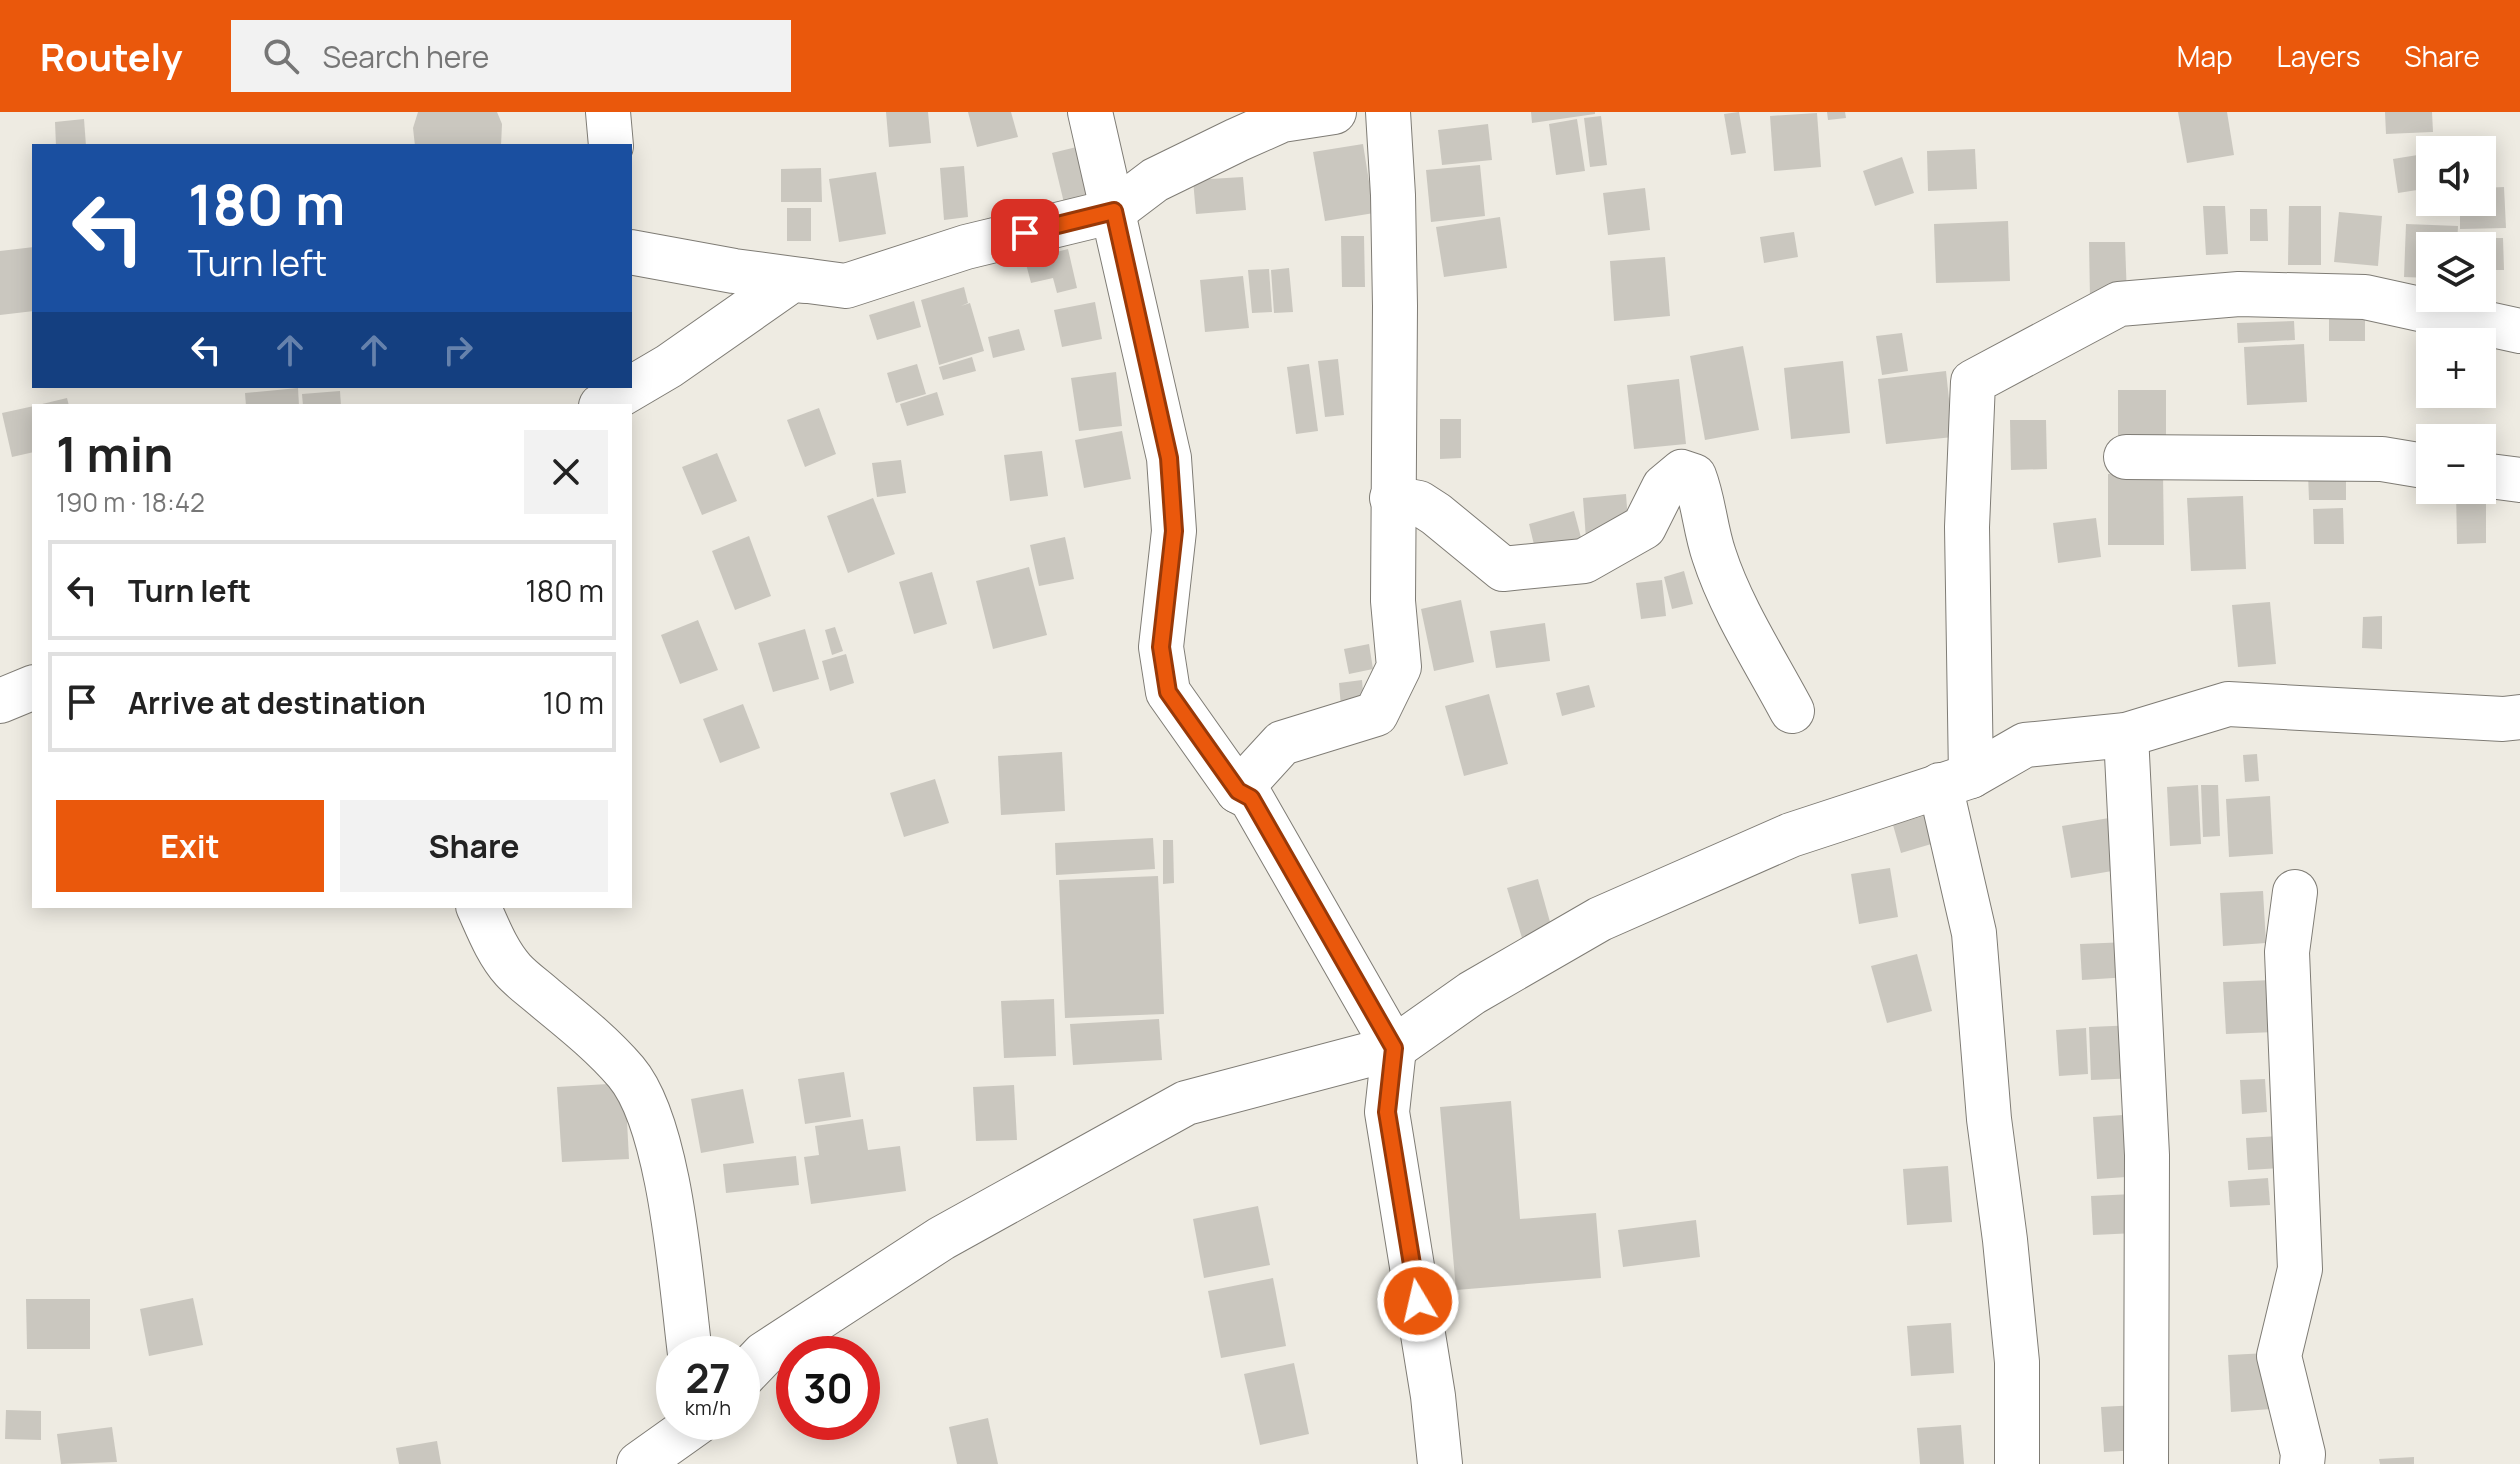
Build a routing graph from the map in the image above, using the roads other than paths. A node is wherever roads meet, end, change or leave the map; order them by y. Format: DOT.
graph roads {
  1 [pos="608,112"];
  2 [pos="1090,112"];
  3 [pos="1334,112"];
  4 [pos="1388,112"];
  5 [pos="611,144"];
  6 [pos="1114,211"];
  7 [pos="632,252"];
  8 [pos="846,286"];
  9 [pos="2520,331"];
  10 [pos="632,388"];
  11 [pos="632,388"];
  12 [pos="604,404"];
  13 [pos="2126,457"];
  14 [pos="2416,465"];
  15 [pos="2496,477"];
  16 [pos="2520,480"];
  17 [pos="1392,498"];
  18 [pos="32,688"];
  19 [pos="0,701"];
  20 [pos="1792,711"];
  21 [pos="2520,717"];
  22 [pos="2126,735"];
  23 [pos="1955,780"];
  24 [pos="1238,791"];
  25 [pos="2295,892"];
  26 [pos="479,908"];
  27 [pos="1394,1048"];
  28 [pos="688,1336"];
  29 [pos="760,1358"];
  30 [pos="673,1440"];
  31 [pos="639,1464"];
  32 [pos="1440,1464"];
  33 [pos="2017,1464"];
  34 [pos="2146,1464"];
  35 [pos="2302,1464"];
  1 -- 5 [label="street"];
  2 -- 6 [label="street"];
  3 -- 6 [label="street"];
  4 -- 17 [label="street"];
  6 -- 8 [label="street"];
  6 -- 24 [label="street"];
  7 -- 8 [label="street"];
  8 -- 10 [label="street"];
  9 -- 23 [label="street"];
  11 -- 12 [label="street"];
  13 -- 14 [label="street"];
  15 -- 16 [label="street"];
  17 -- 20 [label="street"];
  17 -- 24 [label="street"];
  18 -- 19 [label="street"];
  21 -- 22 [label="street"];
  22 -- 23 [label="street"];
  22 -- 34 [label="street"];
  23 -- 27 [label="street"];
  23 -- 33 [label="street"];
  24 -- 27 [label="street"];
  25 -- 35 [label="street"];
  26 -- 28 [label="street"];
  27 -- 29 [label="street"];
  27 -- 32 [label="street"];
  30 -- 31 [label="street"];
}
